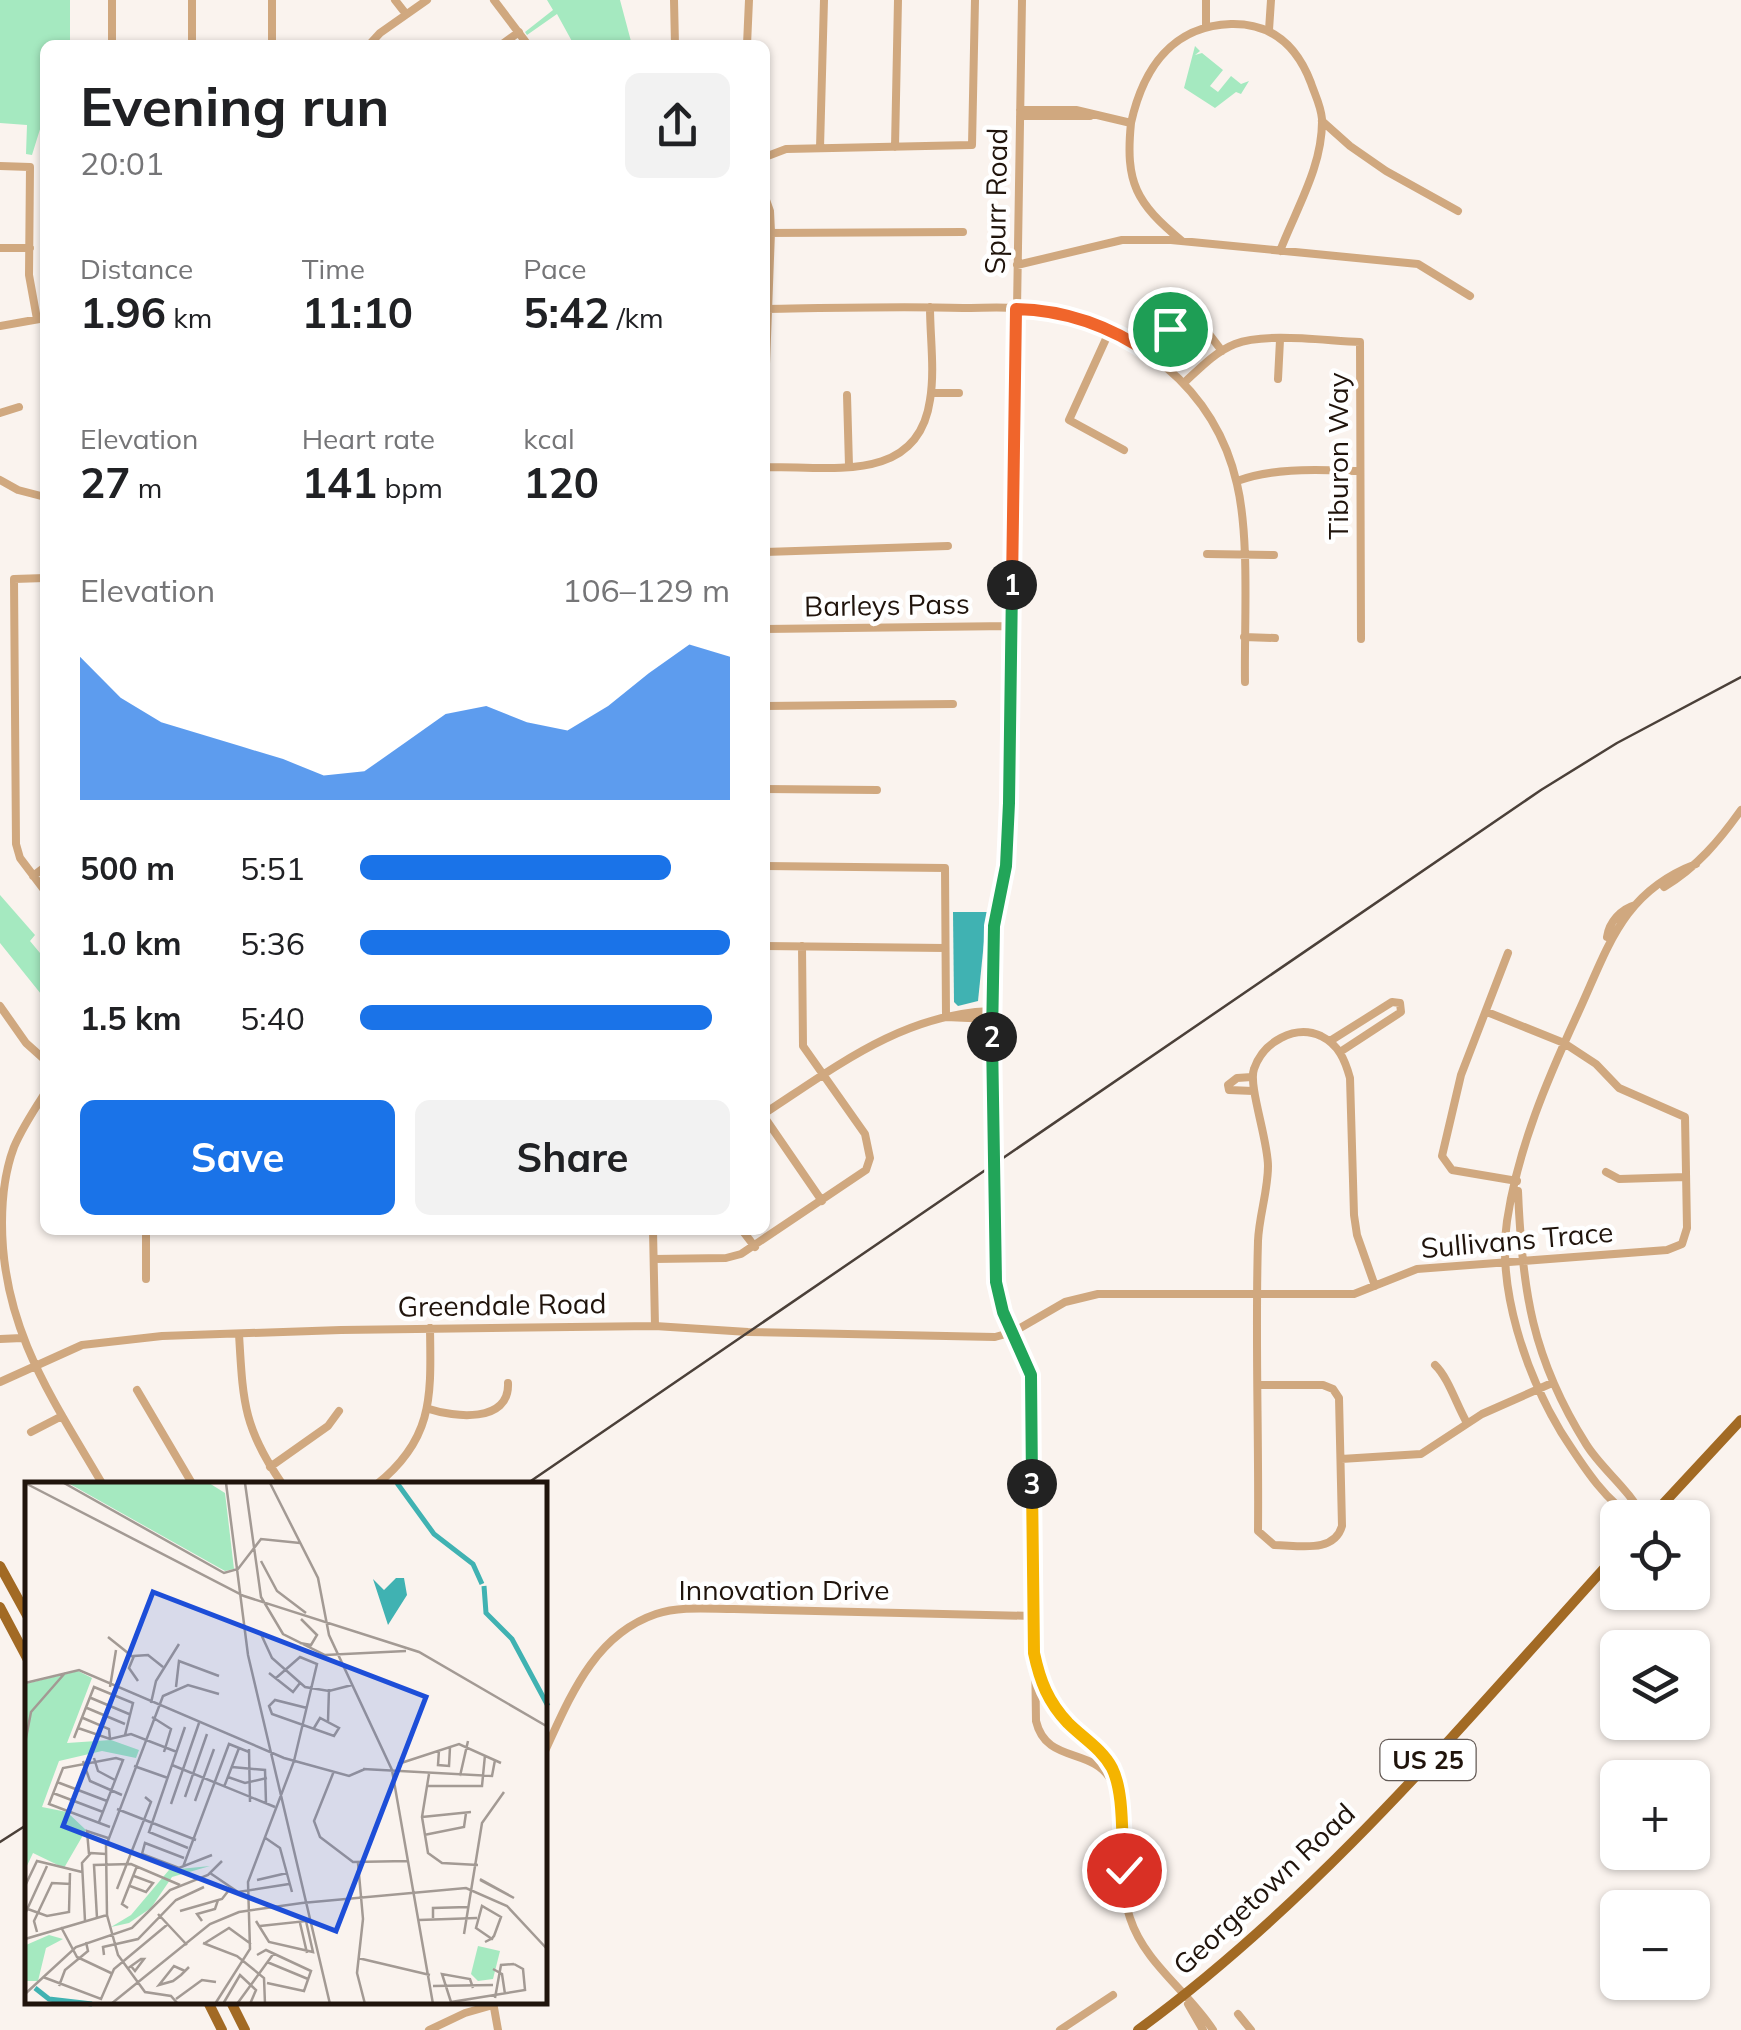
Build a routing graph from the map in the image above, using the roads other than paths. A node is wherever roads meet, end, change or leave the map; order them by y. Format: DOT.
graph roads {
  1 [pos="112,0"];
  2 [pos="192,0"];
  3 [pos="272,0"];
  4 [pos="395,0"];
  5 [pos="427,0"];
  6 [pos="494,0"];
  7 [pos="674,0"];
  8 [pos="749,0"];
  9 [pos="824,0"];
  10 [pos="898,0"];
  11 [pos="975,0"];
  12 [pos="1022,0"];
  13 [pos="1206,0"];
  14 [pos="1271,0"];
  15 [pos="406,14"];
  16 [pos="1206,25"];
  17 [pos="1268,30"];
  18 [pos="519,32"];
  19 [pos="112,40"];
  20 [pos="192,40"];
  21 [pos="272,40"];
  22 [pos="375,40"];
  23 [pos="508,40"];
  24 [pos="525,40"];
  25 [pos="675,40"];
  26 [pos="747,40"];
  27 [pos="1020,113"];
  28 [pos="1322,121"];
  29 [pos="1131,123"];
  30 [pos="895,147"];
  31 [pos="820,148"];
  32 [pos="770,154"];
  33 [pos="0,166"];
  34 [pos="1458,211"];
  35 [pos="770,232"];
  36 [pos="963,232"];
  37 [pos="1183,242"];
  38 [pos="0,248"];
  39 [pos="30,248"];
  40 [pos="1280,251"];
  41 [pos="1017,265"];
  42 [pos="1470,296"];
  43 [pos="770,306"];
  44 [pos="930,307"];
  45 [pos="1016,309"];
  46 [pos="40,315"];
  47 [pos="40,319"];
  48 [pos="0,326"];
  49 [pos="1110,330"];
  50 [pos="1280,340"];
  51 [pos="1222,351"];
  52 [pos="1152,355"];
  53 [pos="1278,379"];
  54 [pos="1185,382"];
  55 [pos="931,393"];
  56 [pos="959,394"];
  57 [pos="847,395"];
  58 [pos="19,407"];
  59 [pos="0,412"];
  60 [pos="1124,450"];
  61 [pos="848,466"];
  62 [pos="770,467"];
  63 [pos="1360,471"];
  64 [pos="0,480"];
  65 [pos="1236,481"];
  66 [pos="40,496"];
  67 [pos="948,546"];
  68 [pos="770,552"];
  69 [pos="1207,554"];
  70 [pos="1243,554"];
  71 [pos="1274,555"];
  72 [pos="40,578"];
  73 [pos="1010,626"];
  74 [pos="770,629"];
  75 [pos="1244,637"];
  76 [pos="1274,638"];
  77 [pos="1360,640"];
  78 [pos="1245,682"];
  79 [pos="953,704"];
  80 [pos="770,706"];
  81 [pos="0,750"];
  82 [pos="13,750"];
  83 [pos="770,788"];
  84 [pos="876,790"];
  85 [pos="1741,810"];
  86 [pos="770,866"];
  87 [pos="40,871"];
  88 [pos="33,876"];
  89 [pos="40,885"];
  90 [pos="770,946"];
  91 [pos="802,946"];
  92 [pos="945,948"];
  93 [pos="1508,953"];
  94 [pos="0,1006"];
  95 [pos="1488,1012"];
  96 [pos="991,1015"];
  97 [pos="946,1017"];
  98 [pos="10,1024"];
  99 [pos="0,1031"];
  100 [pos="1330,1040"];
  101 [pos="1564,1043"];
  102 [pos="1340,1052"];
  103 [pos="40,1055"];
  104 [pos="824,1074"];
  105 [pos="1252,1078"];
  106 [pos="1253,1091"];
  107 [pos="40,1102"];
  108 [pos="770,1112"];
  109 [pos="770,1123"];
  110 [pos="1606,1172"];
  111 [pos="1686,1177"];
  112 [pos="1517,1181"];
  113 [pos="822,1201"];
  114 [pos="146,1235"];
  115 [pos="653,1235"];
  116 [pos="746,1235"];
  117 [pos="1,1236"];
  118 [pos="756,1248"];
  119 [pos="654,1259"];
  120 [pos="1521,1261"];
  121 [pos="1507,1262"];
  122 [pos="146,1279"];
  123 [pos="1375,1286"];
  124 [pos="1259,1294"];
  125 [pos="654,1326"];
  126 [pos="430,1328"];
  127 [pos="1012,1332"];
  128 [pos="240,1334"];
  129 [pos="22,1338"];
  130 [pos="0,1339"];
  131 [pos="34,1365"];
  132 [pos="1435,1365"];
  133 [pos="0,1382"];
  134 [pos="508,1383"];
  135 [pos="1552,1383"];
  136 [pos="1259,1385"];
  137 [pos="1539,1389"];
  138 [pos="137,1390"];
  139 [pos="428,1409"];
  140 [pos="339,1411"];
  141 [pos="62,1416"];
  142 [pos="1741,1420"];
  143 [pos="1467,1423"];
  144 [pos="31,1432"];
  145 [pos="1592,1452"];
  146 [pos="1341,1458"];
  147 [pos="1580,1460"];
  148 [pos="270,1467"];
  149 [pos="101,1482"];
  150 [pos="192,1482"];
  151 [pos="280,1482"];
  152 [pos="379,1482"];
  153 [pos="1614,1500"];
  154 [pos="1634,1500"];
  155 [pos="1663,1500"];
  156 [pos="0,1566"];
  157 [pos="1600,1572"];
  158 [pos="0,1607"];
  159 [pos="25,1612"];
  160 [pos="1033,1616"];
  161 [pos="1034,1653"];
  162 [pos="25,1654"];
  163 [pos="548,1745"];
  164 [pos="1119,1816"];
  165 [pos="1113,1996"];
  166 [pos="1184,1996"];
  167 [pos="210,2005"];
  168 [pos="232,2005"];
  169 [pos="490,2005"];
  170 [pos="493,2005"];
  171 [pos="1238,2014"];
  172 [pos="222,2030"];
  173 [pos="245,2030"];
  174 [pos="430,2030"];
  175 [pos="498,2030"];
  176 [pos="1060,2030"];
  177 [pos="1138,2030"];
  178 [pos="1203,2030"];
  179 [pos="1213,2030"];
  180 [pos="1251,2030"];
  1 -- 19 [label="street"];
  2 -- 20 [label="street"];
  3 -- 21 [label="street"];
  4 -- 15 [label="street"];
  5 -- 15 [label="street"];
  6 -- 18 [label="street"];
  7 -- 25 [label="street"];
  8 -- 26 [label="street"];
  9 -- 31 [label="street"];
  10 -- 30 [label="street"];
  11 -- 30 [label="street"];
  12 -- 27 [label="street, Spurr Road"];
  13 -- 16 [label="street"];
  14 -- 17 [label="street"];
  15 -- 22 [label="street"];
  16 -- 17 [label="street"];
  16 -- 29 [label="street"];
  17 -- 28 [label="street"];
  18 -- 23 [label="street"];
  18 -- 24 [label="street"];
  27 -- 29 [label="street"];
  27 -- 41 [label="street, Spurr Road"];
  28 -- 34 [label="street"];
  28 -- 40 [label="street"];
  29 -- 37 [label="street"];
  30 -- 31 [label="street"];
  31 -- 32 [label="street"];
  33 -- 39 [label="street"];
  35 -- 36 [label="street"];
  37 -- 40 [label="street"];
  37 -- 41 [label="street"];
  38 -- 39 [label="street"];
  39 -- 46 [label="street"];
  40 -- 42 [label="street"];
  41 -- 45 [label="street, Spurr Road"];
  43 -- 44 [label="street"];
  44 -- 45 [label="street"];
  44 -- 55 [label="street"];
  45 -- 49 [label="street"];
  45 -- 73 [label="street, Spurr Road"];
  47 -- 48 [label="street"];
  49 -- 52 [label="street"];
  49 -- 60 [label="street"];
  50 -- 51 [label="street, Tiburon Way"];
  50 -- 53 [label="street"];
  50 -- 63 [label="street, Tiburon Way"];
  51 -- 52 [label="street"];
  51 -- 54 [label="street, Tiburon Way"];
  52 -- 54 [label="street"];
  54 -- 65 [label="street"];
  55 -- 56 [label="street"];
  55 -- 61 [label="street"];
  57 -- 61 [label="street"];
  58 -- 59 [label="street"];
  61 -- 62 [label="street"];
  63 -- 65 [label="street"];
  63 -- 77 [label="street, Tiburon Way"];
  64 -- 66 [label="street"];
  65 -- 70 [label="street"];
  67 -- 68 [label="street"];
  69 -- 70 [label="street"];
  70 -- 71 [label="street"];
  70 -- 75 [label="street"];
  72 -- 82 [label="street"];
  73 -- 74 [label="street, Barleys Pass"];
  73 -- 96 [label="street, Spurr Road"];
  75 -- 76 [label="street"];
  75 -- 78 [label="street"];
  79 -- 80 [label="street"];
  81 -- 82 [label="street"];
  82 -- 88 [label="street"];
  83 -- 84 [label="street"];
  85 -- 101 [label="street"];
  86 -- 92 [label="street"];
  87 -- 88 [label="street"];
  88 -- 89 [label="street"];
  90 -- 91 [label="street"];
  91 -- 92 [label="street"];
  91 -- 104 [label="street"];
  92 -- 97 [label="street"];
  93 -- 95 [label="street"];
  94 -- 98 [label="street"];
  95 -- 101 [label="street, Sullivans Trace"];
  95 -- 112 [label="street"];
  96 -- 97 [label="street"];
  96 -- 127 [label="street, Spurr Road"];
  97 -- 104 [label="street"];
  98 -- 99 [label="street"];
  98 -- 103 [label="street"];
  100 -- 102 [label="street"];
  100 -- 102 [label="street"];
  100 -- 105 [label="street"];
  101 -- 111 [label="street, Sullivans Trace"];
  101 -- 112 [label="street"];
  102 -- 123 [label="street"];
  104 -- 108 [label="street"];
  104 -- 113 [label="street"];
  105 -- 106 [label="street"];
  105 -- 106 [label="street"];
  106 -- 124 [label="street"];
  107 -- 117 [label="street"];
  109 -- 113 [label="street"];
  110 -- 111 [label="street"];
  111 -- 120 [label="street, Sullivans Trace"];
  112 -- 120 [label="street"];
  112 -- 121 [label="street"];
  113 -- 118 [label="street"];
  114 -- 122 [label="street"];
  115 -- 119 [label="street"];
  116 -- 118 [label="street"];
  117 -- 129 [label="street"];
  118 -- 119 [label="street"];
  119 -- 125 [label="street"];
  120 -- 121 [label="street, Sullivans Trace"];
  120 -- 135 [label="street"];
  121 -- 123 [label="street, Sullivans Trace"];
  121 -- 137 [label="street"];
  123 -- 124 [label="street, Sullivans Trace"];
  124 -- 127 [label="street, Sullivans Trace"];
  124 -- 136 [label="street"];
  125 -- 126 [label="street, Greendale Road"];
  125 -- 127 [label="street, Greendale Road"];
  126 -- 128 [label="street, Greendale Road"];
  126 -- 139 [label="street"];
  127 -- 160 [label="street, Spurr Road"];
  128 -- 131 [label="street, Greendale Road"];
  128 -- 148 [label="street"];
  129 -- 130 [label="street"];
  129 -- 131 [label="street"];
  131 -- 133 [label="street, Greendale Road"];
  131 -- 141 [label="street"];
  132 -- 143 [label="street"];
  134 -- 139 [label="street"];
  135 -- 137 [label="street"];
  135 -- 145 [label="street"];
  136 -- 146 [label="street"];
  136 -- 146 [label="street"];
  137 -- 143 [label="street"];
  137 -- 147 [label="street"];
  138 -- 150 [label="street"];
  139 -- 152 [label="street"];
  140 -- 148 [label="street"];
  141 -- 144 [label="street"];
  141 -- 149 [label="street"];
  142 -- 155 [label="main road"];
  143 -- 146 [label="street"];
  145 -- 147 [label="street"];
  145 -- 154 [label="street"];
  147 -- 153 [label="street"];
  148 -- 151 [label="street"];
  156 -- 159 [label="main road"];
  157 -- 166 [label="main road, Georgetown Road / US 25"];
  158 -- 162 [label="main road"];
  160 -- 161 [label="street, Spurr Road"];
  160 -- 163 [label="street, Innovation Drive"];
  161 -- 164 [label="street, Spurr Road"];
  161 -- 164 [label="street, Spurr Road"];
  164 -- 166 [label="street, Spurr Road"];
  165 -- 176 [label="street"];
  166 -- 177 [label="main road, Georgetown Road / US 25"];
  166 -- 178 [label="street, Spurr Road"];
  166 -- 179 [label="street, Spurr Road"];
  167 -- 172 [label="main road"];
  168 -- 173 [label="main road"];
  169 -- 174 [label="street"];
  170 -- 175 [label="street"];
  171 -- 180 [label="street"];
}
